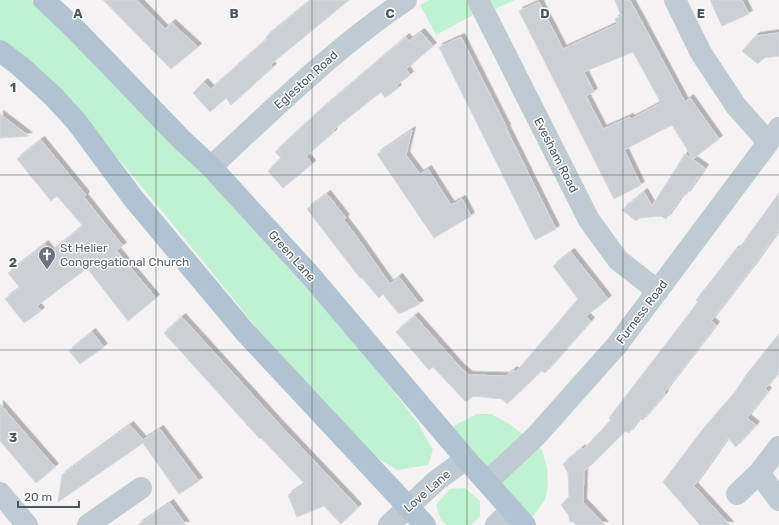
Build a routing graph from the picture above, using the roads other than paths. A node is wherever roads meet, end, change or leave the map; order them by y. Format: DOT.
graph roads {
  1 [pos="44,0"];
  2 [pos="406,0"];
  3 [pos="478,0"];
  4 [pos="675,0"];
  5 [pos="0,51"];
  6 [pos="774,135"];
  7 [pos="211,167"];
  8 [pos="658,291"];
  9 [pos="779,447"];
  10 [pos="466,459"];
  11 [pos="759,473"];
  12 [pos="487,482"];
  13 [pos="141,488"];
  14 [pos="0,493"];
  15 [pos="737,494"];
  16 [pos="779,500"];
  17 [pos="409,507"];
  18 [pos="519,518"];
  19 [pos="27,525"];
  20 [pos="88,525"];
  21 [pos="389,525"];
  22 [pos="426,525"];
  23 [pos="496,525"];
  1 -- 7 [label="main road, Green Lane"];
  2 -- 7 [label="street, Egleston Road"];
  3 -- 8 [label="street, Evesham Road"];
  4 -- 6 [label="street"];
  5 -- 17 [label="main road"];
  6 -- 8 [label="street, Furness Road"];
  7 -- 10 [label="main road, Green Lane"];
  8 -- 12 [label="street, Furness Road"];
  9 -- 11 [label="street"];
  10 -- 12 [label="main road, Green Lane"];
  10 -- 17 [label="street, Love Lane"];
  11 -- 15 [label="street"];
  11 -- 16 [label="street"];
  12 -- 18 [label="main road, Green Lane"];
  13 -- 20 [label="street"];
  14 -- 19 [label="street"];
  17 -- 21 [label="street, Love Lane"];
  17 -- 22 [label="main road"];
  18 -- 23 [label="street"];
}
